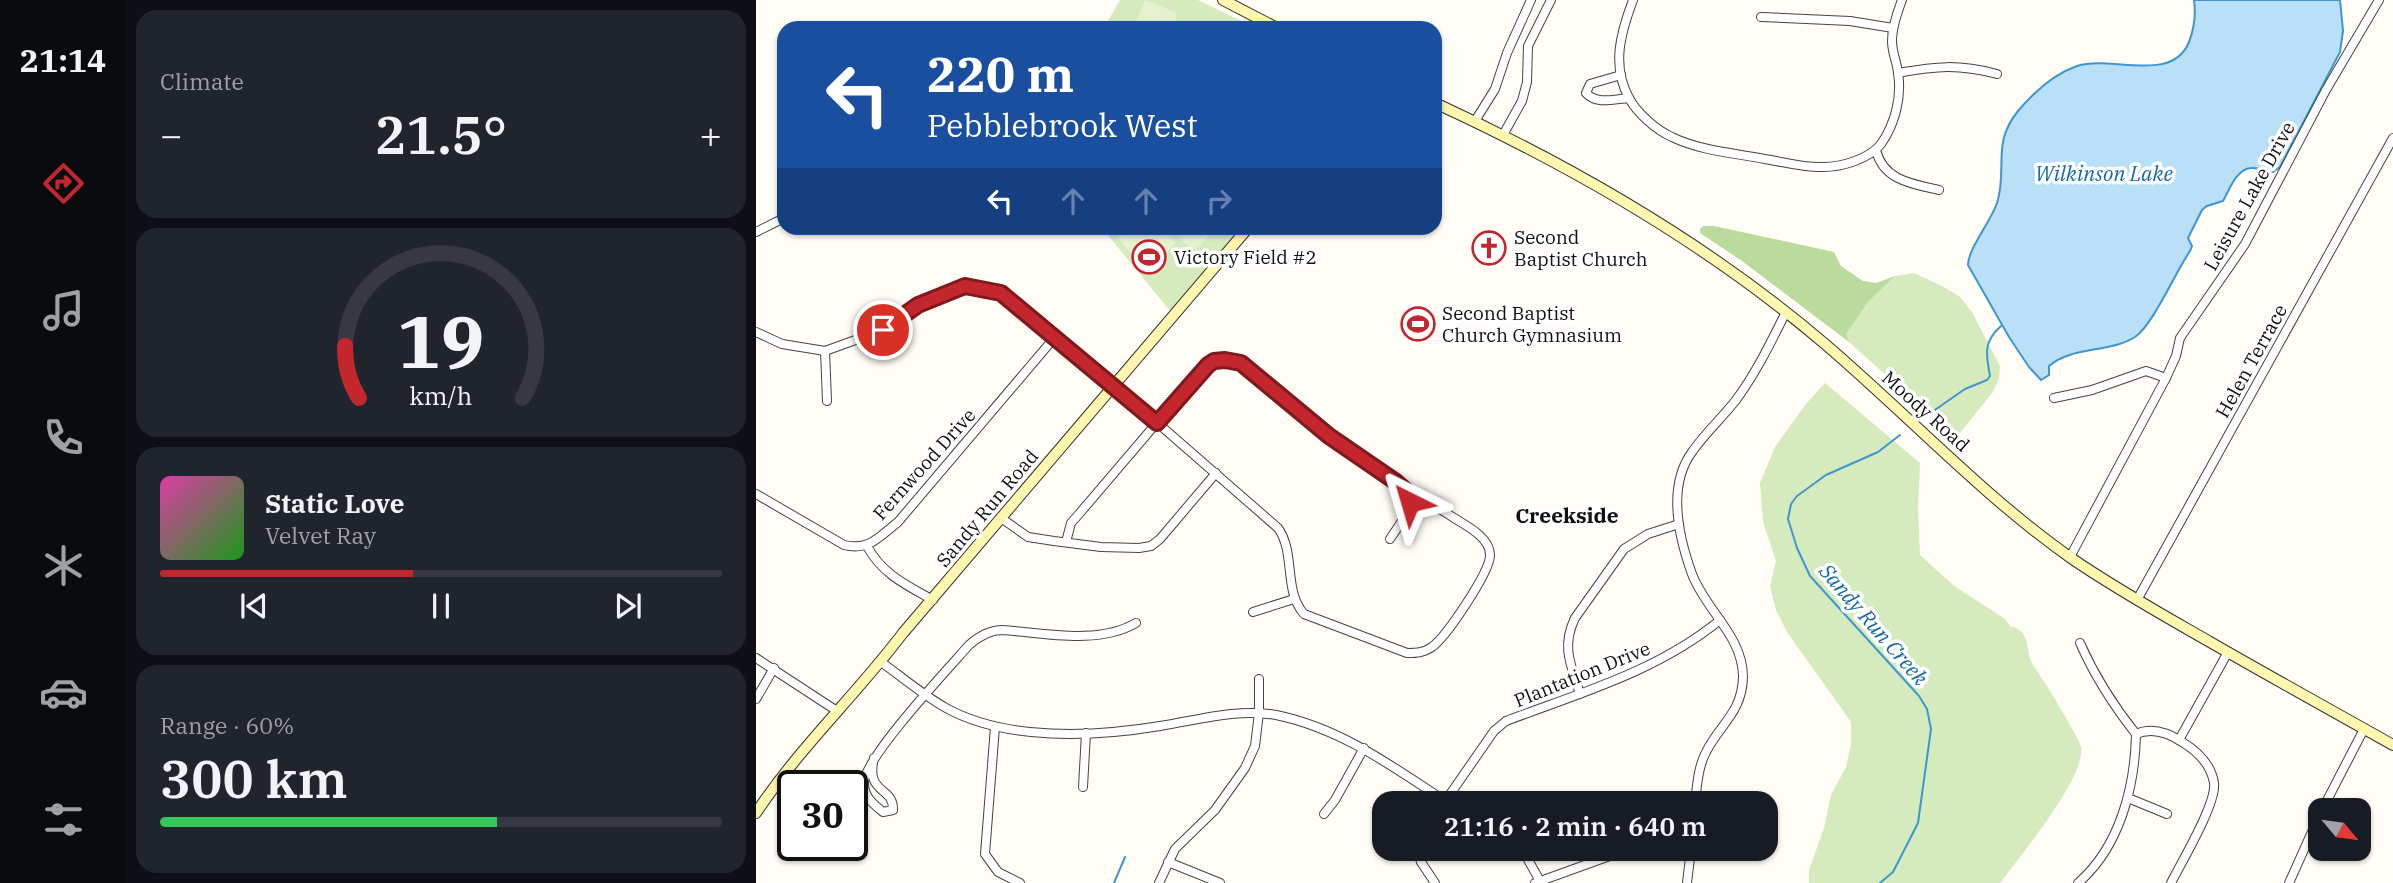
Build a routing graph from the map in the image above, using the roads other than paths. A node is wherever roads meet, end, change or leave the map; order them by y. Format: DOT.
graph roads {
  1 [pos="1223,0"];
  2 [pos="1531,0"];
  3 [pos="1551,0"];
  4 [pos="1633,0"];
  5 [pos="1902,0"];
  6 [pos="2379,0"];
  7 [pos="1761,17"];
  8 [pos="1264,21"];
  9 [pos="1893,28"];
  10 [pos="1898,73"];
  11 [pos="1997,74"];
  12 [pos="1620,75"];
  13 [pos="1629,98"];
  14 [pos="1442,106"];
  15 [pos="1475,121"];
  16 [pos="1503,135"];
  17 [pos="2393,138"];
  18 [pos="1875,150"];
  19 [pos="1939,190"];
  20 [pos="777,222"];
  21 [pos="756,232"];
  22 [pos="1242,235"];
  23 [pos="1786,312"];
  24 [pos="756,332"];
  25 [pos="1055,337"];
  26 [pos="825,351"];
  27 [pos="2166,378"];
  28 [pos="1115,386"];
  29 [pos="2054,398"];
  30 [pos="827,401"];
  31 [pos="1157,423"];
  32 [pos="1216,473"];
  33 [pos="756,494"];
  34 [pos="1410,502"];
  35 [pos="1001,518"];
  36 [pos="1679,524"];
  37 [pos="1390,539"];
  38 [pos="1066,542"];
  39 [pos="867,546"];
  40 [pos="2070,557"];
  41 [pos="1294,599"];
  42 [pos="933,600"];
  43 [pos="2137,600"];
  44 [pos="1252,612"];
  45 [pos="1720,620"];
  46 [pos="1136,623"];
  47 [pos="2080,643"];
  48 [pos="2228,652"];
  49 [pos="756,658"];
  50 [pos="881,662"];
  51 [pos="774,668"];
  52 [pos="1259,679"];
  53 [pos="1580,694"];
  54 [pos="926,695"];
  55 [pos="756,699"];
  56 [pos="837,710"];
  57 [pos="1259,713"];
  58 [pos="995,727"];
  59 [pos="2364,729"];
  60 [pos="1086,733"];
  61 [pos="2136,734"];
  62 [pos="2179,740"];
  63 [pos="2393,746"];
  64 [pos="1364,748"];
  65 [pos="874,758"];
  66 [pos="1083,787"];
  67 [pos="1428,791"];
  68 [pos="1453,791"];
  69 [pos="1697,791"];
  70 [pos="2128,798"];
  71 [pos="2328,798"];
  72 [pos="756,813"];
  73 [pos="1324,814"];
  74 [pos="2167,814"];
  75 [pos="2308,841"];
  76 [pos="1421,861"];
  77 [pos="1527,861"];
  78 [pos="1596,861"];
  79 [pos="1690,861"];
  80 [pos="1168,862"];
  81 [pos="1537,882"];
  82 [pos="1020,883"];
  83 [pos="1159,883"];
  84 [pos="1220,883"];
  85 [pos="1435,883"];
  86 [pos="1687,883"];
  87 [pos="2078,883"];
  88 [pos="2171,883"];
  89 [pos="2289,883"];
  1 -- 8 [label="main road"];
  2 -- 15 [label="street"];
  3 -- 16 [label="street"];
  4 -- 12 [label="street"];
  5 -- 9 [label="street"];
  6 -- 27 [label="street, Leisure Lake Drive"];
  7 -- 9 [label="street"];
  9 -- 10 [label="street"];
  10 -- 11 [label="street"];
  10 -- 18 [label="street"];
  12 -- 13 [label="street"];
  12 -- 13 [label="street"];
  13 -- 18 [label="street"];
  14 -- 15 [label="main road, Moody Road"];
  15 -- 16 [label="main road, Moody Road"];
  16 -- 23 [label="main road, Moody Road"];
  17 -- 43 [label="street, Helen Terrace"];
  18 -- 19 [label="street"];
  20 -- 21 [label="street"];
  22 -- 28 [label="main road, Sandy Run Road"];
  23 -- 36 [label="street"];
  23 -- 40 [label="main road, Moody Road"];
  24 -- 26 [label="street"];
  25 -- 26 [label="street"];
  25 -- 28 [label="street"];
  25 -- 39 [label="street, Fernwood Drive"];
  26 -- 30 [label="street"];
  27 -- 29 [label="street"];
  27 -- 40 [label="street, Leisure Lake Drive"];
  28 -- 31 [label="street"];
  28 -- 35 [label="main road, Sandy Run Road"];
  31 -- 32 [label="street"];
  31 -- 34 [label="street"];
  31 -- 38 [label="street"];
  32 -- 38 [label="street"];
  32 -- 41 [label="street"];
  33 -- 39 [label="street, Fernwood Drive"];
  34 -- 37 [label="street"];
  34 -- 41 [label="street"];
  35 -- 38 [label="street"];
  35 -- 42 [label="main road, Sandy Run Road"];
  36 -- 45 [label="street"];
  36 -- 53 [label="street"];
  39 -- 42 [label="street"];
  40 -- 43 [label="main road, Moody Road"];
  41 -- 44 [label="street"];
  42 -- 50 [label="main road, Sandy Run Road"];
  43 -- 48 [label="main road, Moody Road"];
  45 -- 53 [label="street, Plantation Drive"];
  45 -- 69 [label="street"];
  46 -- 54 [label="street"];
  47 -- 61 [label="street"];
  48 -- 59 [label="main road, Moody Road"];
  48 -- 62 [label="street"];
  49 -- 51 [label="street"];
  50 -- 54 [label="street"];
  50 -- 56 [label="main road, Sandy Run Road"];
  51 -- 55 [label="street"];
  51 -- 56 [label="street"];
  52 -- 57 [label="street"];
  53 -- 68 [label="street, Plantation Drive"];
  54 -- 58 [label="street"];
  54 -- 65 [label="street"];
  56 -- 72 [label="main road, Sandy Run Road"];
  57 -- 60 [label="street"];
  57 -- 64 [label="street"];
  57 -- 80 [label="street"];
  58 -- 60 [label="street"];
  58 -- 82 [label="street"];
  59 -- 63 [label="main road, Moody Road"];
  59 -- 71 [label="street"];
  60 -- 66 [label="street"];
  61 -- 62 [label="street"];
  61 -- 70 [label="street"];
  62 -- 88 [label="street"];
  64 -- 67 [label="street"];
  64 -- 73 [label="street"];
  65 -- 65 [label="street"];
  70 -- 74 [label="street"];
  70 -- 87 [label="street"];
  75 -- 89 [label="street"];
  76 -- 85 [label="street"];
  77 -- 81 [label="street"];
  78 -- 81 [label="street"];
  79 -- 86 [label="street"];
  80 -- 83 [label="street"];
  80 -- 84 [label="street"];
}
